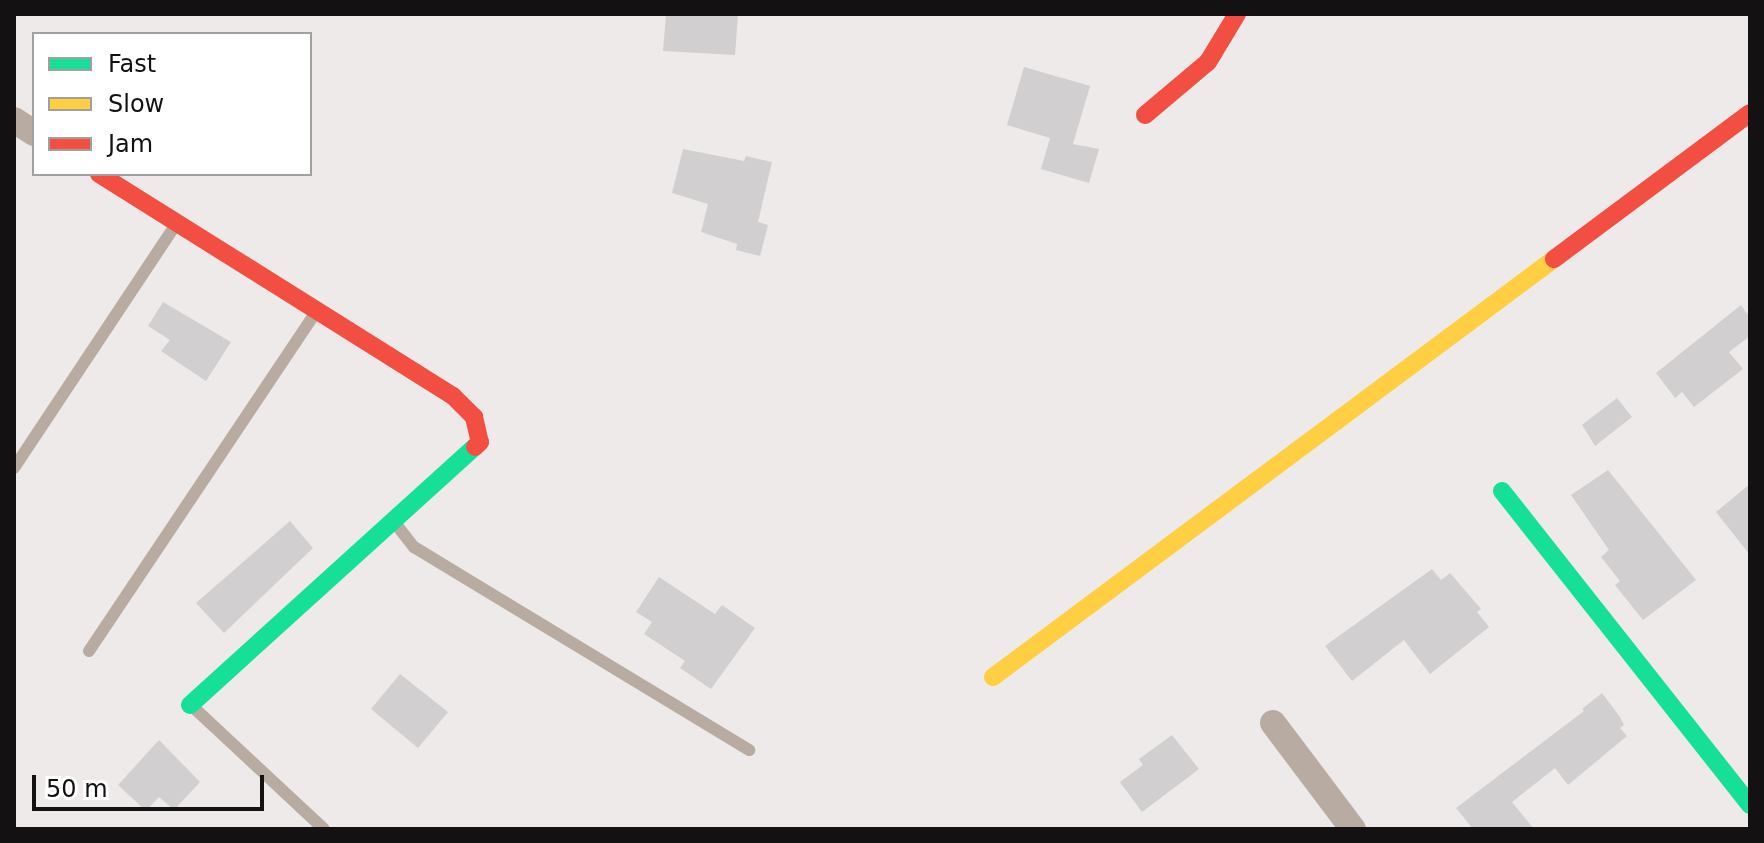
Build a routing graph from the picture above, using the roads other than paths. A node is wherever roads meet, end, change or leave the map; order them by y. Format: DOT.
graph roads {
  1 [pos="1237,14"];
  2 [pos="1750,113"];
  3 [pos="1145,115"];
  4 [pos="14,120"];
  5 [pos="32,132"];
  6 [pos="102,176"];
  7 [pos="176,222"];
  8 [pos="317,310"];
  9 [pos="14,468"];
  10 [pos="1502,491"];
  11 [pos="393,520"];
  12 [pos="89,651"];
  13 [pos="993,677"];
  14 [pos="190,705"];
  15 [pos="1273,723"];
  16 [pos="749,750"];
  17 [pos="1750,805"];
  18 [pos="324,829"];
  19 [pos="1353,829"];
  1 -- 3 [label="street"];
  2 -- 13 [label="street"];
  4 -- 5 [label="street"];
  6 -- 7 [label="street"];
  7 -- 8 [label="street"];
  7 -- 9 [label="lane"];
  8 -- 11 [label="street"];
  8 -- 12 [label="lane"];
  10 -- 17 [label="street"];
  11 -- 14 [label="street"];
  11 -- 16 [label="lane"];
  14 -- 18 [label="lane"];
  15 -- 19 [label="street"];
}
